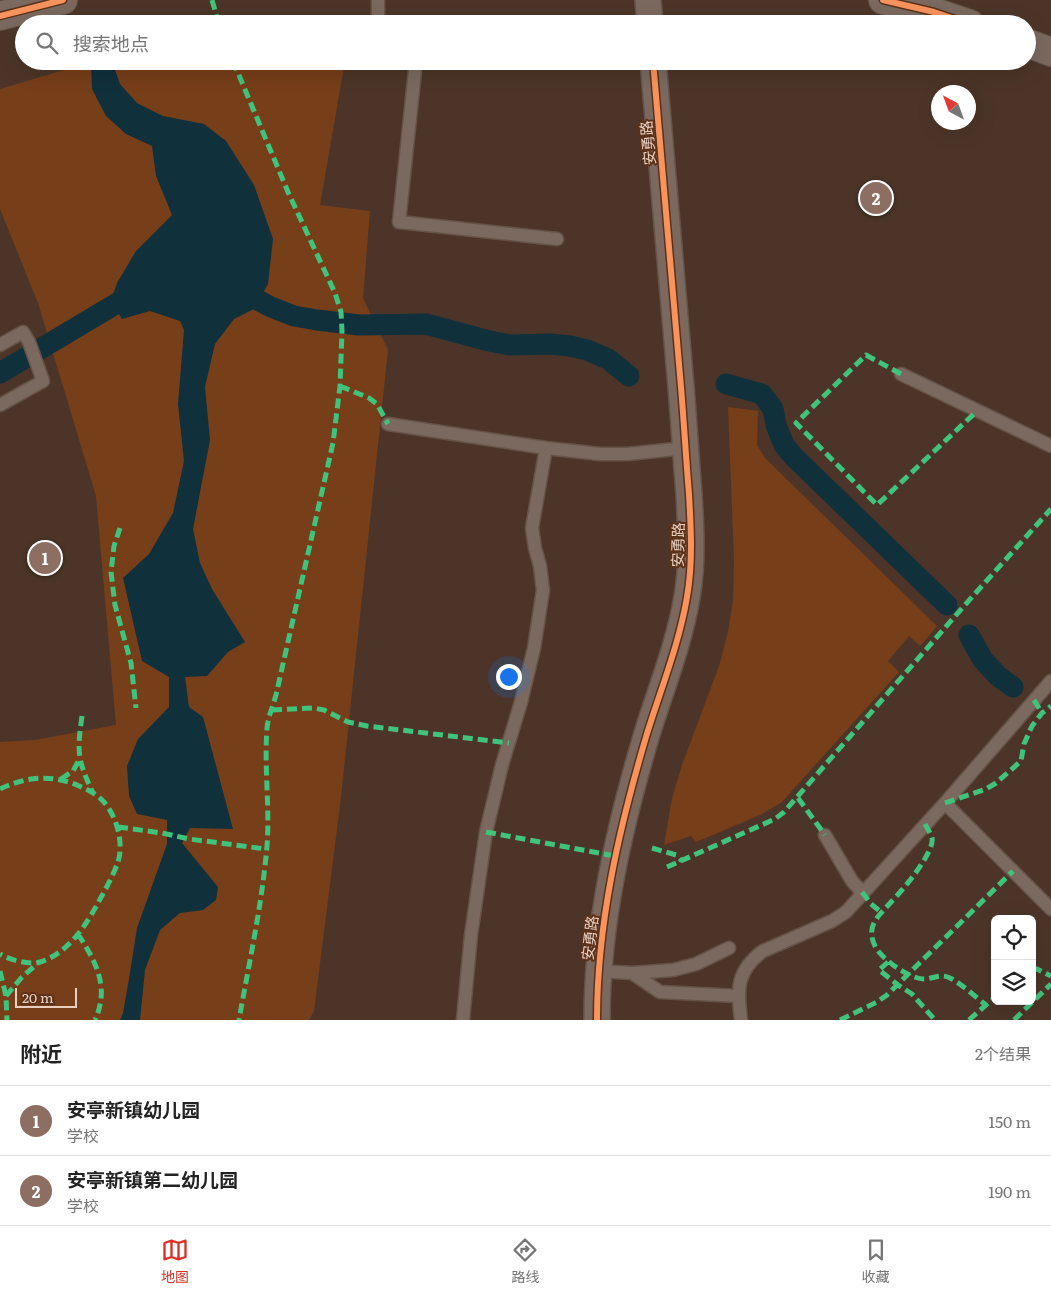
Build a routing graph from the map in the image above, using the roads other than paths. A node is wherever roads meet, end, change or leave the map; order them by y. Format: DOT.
graph roads {
  1 [pos="63,0"];
  2 [pos="378,0"];
  3 [pos="648,0"];
  4 [pos="883,0"];
  5 [pos="378,15"];
  6 [pos="649,15"];
  7 [pos="943,15"];
  8 [pos="0,16"];
  9 [pos="1036,46"];
  10 [pos="1051,52"];
  11 [pos="415,70"];
  12 [pos="654,70"];
  13 [pos="557,239"];
  14 [pos="0,346"];
  15 [pos="902,374"];
  16 [pos="0,405"];
  17 [pos="388,424"];
  18 [pos="1051,446"];
  19 [pos="546,448"];
  20 [pos="686,448"];
  21 [pos="1051,681"];
  22 [pos="946,802"];
  23 [pos="825,835"];
  24 [pos="862,892"];
  25 [pos="1051,909"];
  26 [pos="729,948"];
  27 [pos="598,971"];
  28 [pos="632,973"];
  29 [pos="738,996"];
  30 [pos="463,1020"];
  31 [pos="597,1020"];
  32 [pos="741,1020"];
  1 -- 8 [label="street"];
  2 -- 5 [label="lane"];
  3 -- 6 [label="street"];
  4 -- 7 [label="street"];
  9 -- 10 [label="street"];
  11 -- 13 [label="lane"];
  12 -- 20 [label="street, 安勇路"];
  14 -- 16 [label="lane"];
  15 -- 18 [label="lane"];
  17 -- 19 [label="lane"];
  19 -- 20 [label="lane"];
  19 -- 30 [label="lane"];
  20 -- 27 [label="street, 安勇路"];
  21 -- 22 [label="lane"];
  22 -- 24 [label="lane"];
  22 -- 25 [label="lane"];
  23 -- 24 [label="lane"];
  24 -- 29 [label="lane"];
  26 -- 28 [label="lane"];
  27 -- 28 [label="lane"];
  27 -- 31 [label="street, 安勇路"];
  28 -- 29 [label="lane"];
  29 -- 32 [label="lane"];
}
